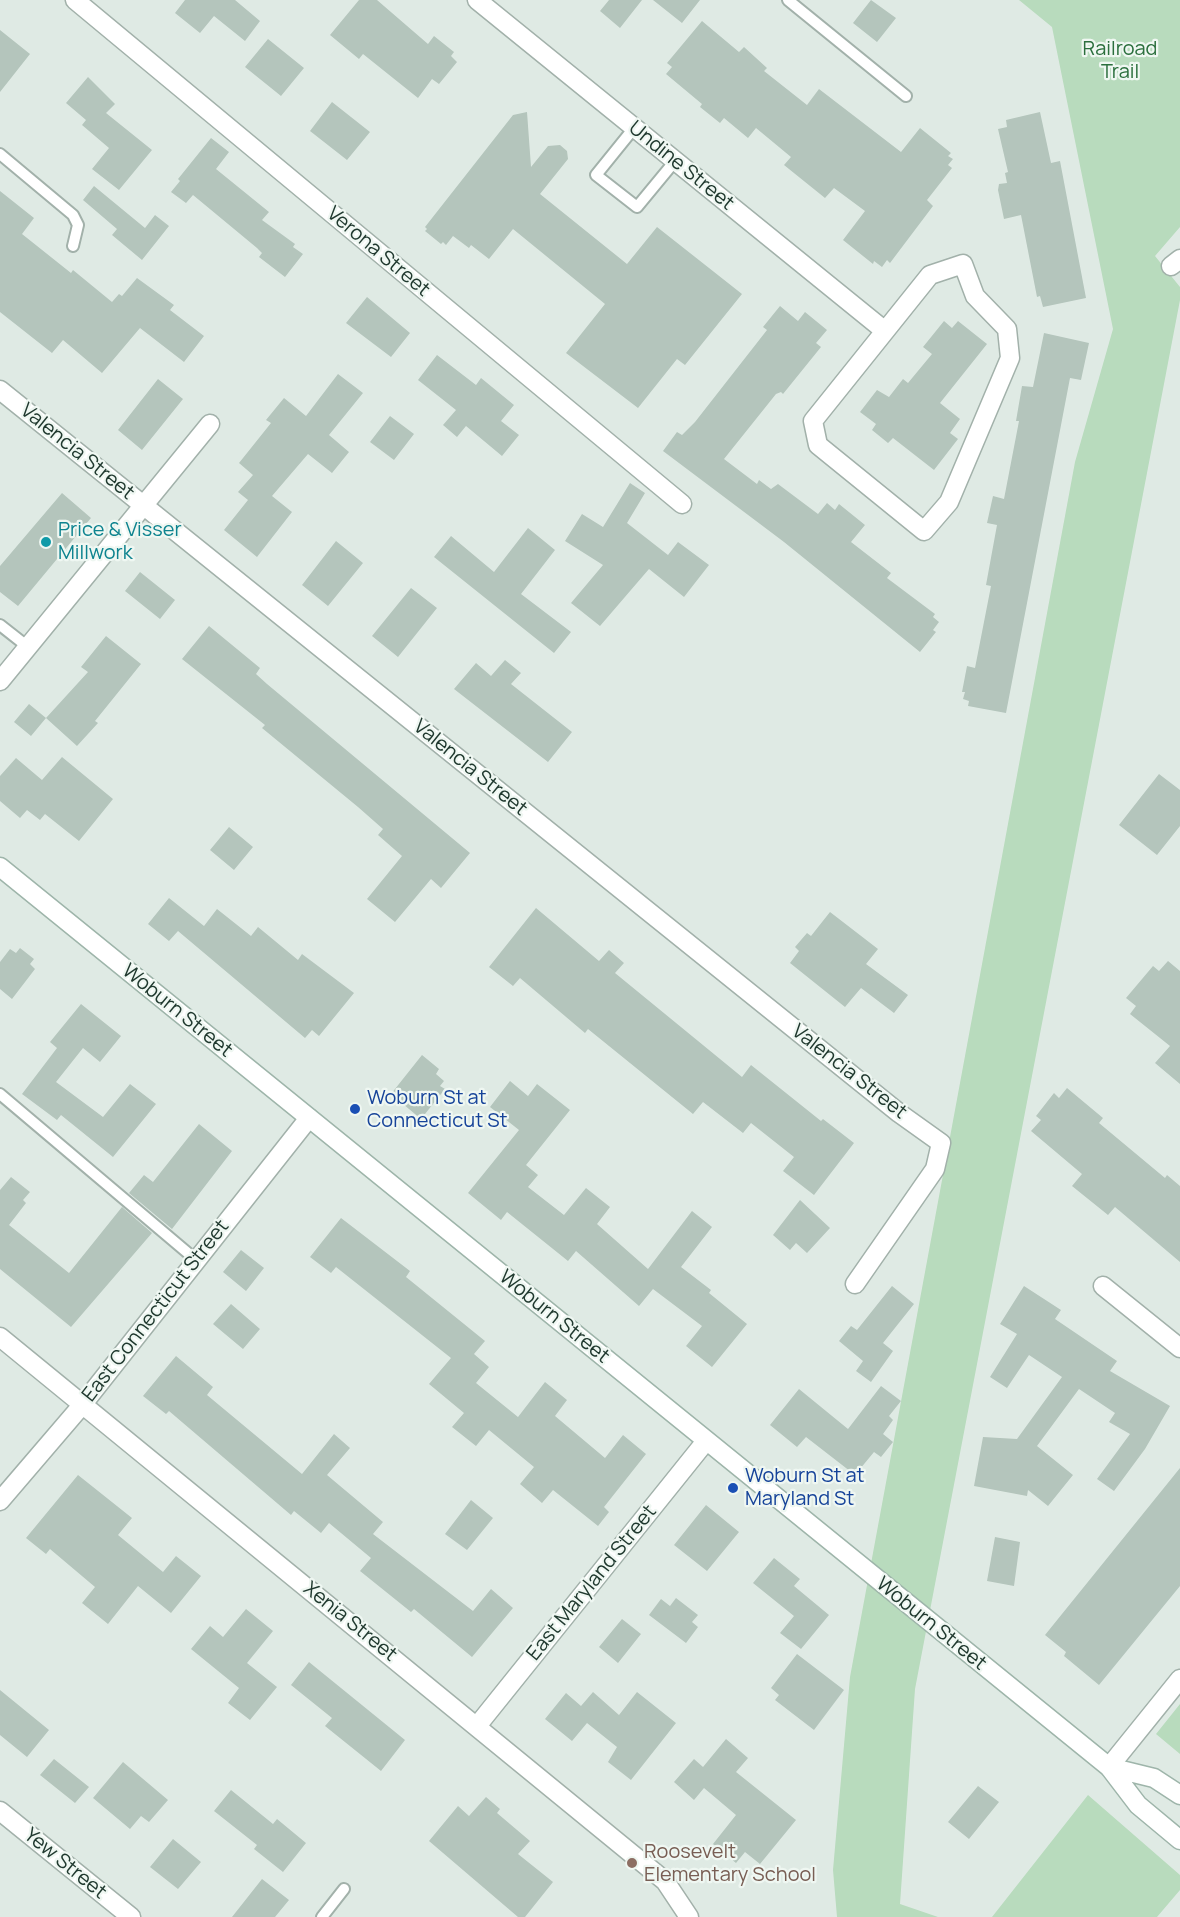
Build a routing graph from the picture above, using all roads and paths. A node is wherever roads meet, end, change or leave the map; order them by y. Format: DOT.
graph roads {
  1 [pos="75,0"];
  2 [pos="477,0"];
  3 [pos="788,0"];
  4 [pos="906,96"];
  5 [pos="634,128"];
  6 [pos="0,154"];
  7 [pos="675,160"];
  8 [pos="73,246"];
  9 [pos="885,331"];
  10 [pos="0,390"];
  11 [pos="210,424"];
  12 [pos="682,504"];
  13 [pos="144,506"];
  14 [pos="0,625"];
  15 [pos="28,647"];
  16 [pos="0,681"];
  17 [pos="0,867"];
  18 [pos="0,1094"];
  19 [pos="309,1118"];
  20 [pos="195,1259"];
  21 [pos="855,1284"];
  22 [pos="1103,1286"];
  23 [pos="0,1337"];
  24 [pos="1180,1348"];
  25 [pos="83,1404"];
  26 [pos="706,1441"];
  27 [pos="0,1501"];
  28 [pos="1180,1679"];
  29 [pos="477,1726"];
  30 [pos="1109,1767"];
  31 [pos="1180,1795"];
  32 [pos="0,1811"];
  33 [pos="1180,1840"];
  34 [pos="344,1888"];
  35 [pos="131,1917"];
  36 [pos="322,1917"];
  37 [pos="689,1917"];
  1 -- 12 [label="street, Verona Street"];
  2 -- 5 [label="street, Undine Street"];
  3 -- 4 [label="lane"];
  5 -- 7 [label="street, Undine Street"];
  5 -- 7 [label="lane"];
  6 -- 8 [label="lane"];
  7 -- 9 [label="street, Undine Street"];
  9 -- 9 [label="street"];
  10 -- 13 [label="street, Valencia Street"];
  11 -- 13 [label="street"];
  13 -- 15 [label="street"];
  13 -- 21 [label="street, Valencia Street"];
  14 -- 15 [label="lane"];
  15 -- 16 [label="street"];
  17 -- 19 [label="street, Woburn Street"];
  18 -- 20 [label="lane"];
  19 -- 20 [label="street, East Connecticut Street"];
  19 -- 26 [label="street, Woburn Street"];
  20 -- 25 [label="street, East Connecticut Street"];
  22 -- 24 [label="street"];
  23 -- 25 [label="street, Xenia Street"];
  25 -- 27 [label="street, East Connecticut Street"];
  25 -- 29 [label="street, Xenia Street"];
  26 -- 29 [label="street, East Maryland Street"];
  26 -- 30 [label="street, Woburn Street"];
  28 -- 30 [label="street"];
  29 -- 37 [label="street, Xenia Street"];
  30 -- 31 [label="street, Woburn Street"];
  30 -- 33 [label="street, Woburn Street"];
  32 -- 35 [label="street, Yew Street"];
  34 -- 36 [label="lane"];
}
